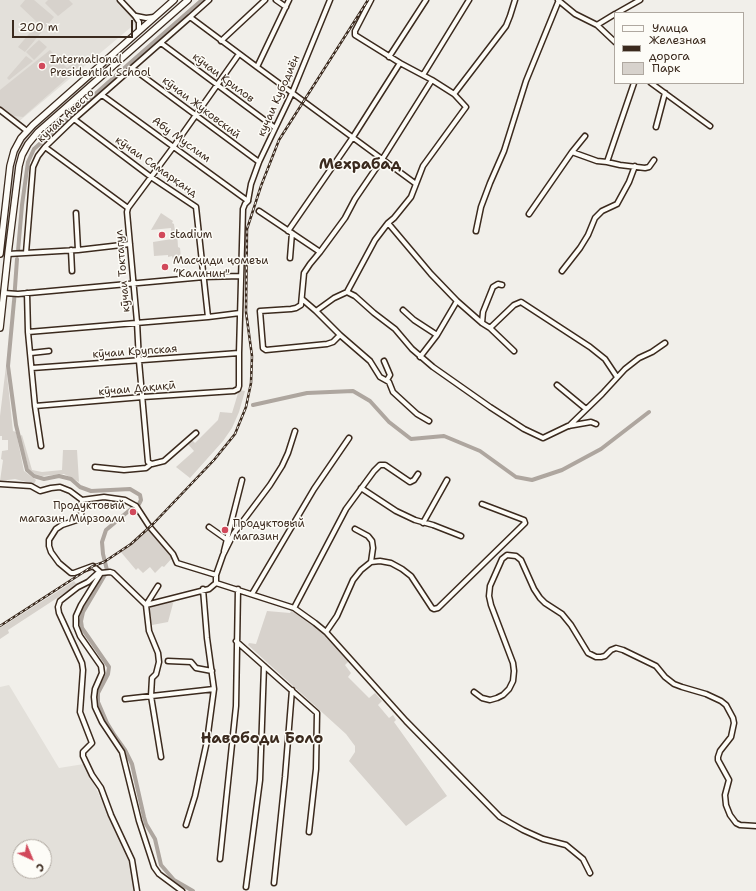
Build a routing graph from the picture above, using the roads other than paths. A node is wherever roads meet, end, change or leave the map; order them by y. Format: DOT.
graph roads {
  1 [pos="120,0"];
  2 [pos="174,0"];
  3 [pos="188,0"];
  4 [pos="209,0"];
  5 [pos="265,0"];
  6 [pos="276,0"];
  7 [pos="289,0"];
  8 [pos="330,0"];
  9 [pos="371,0"];
  10 [pos="426,0"];
  11 [pos="469,0"];
  12 [pos="515,0"];
  13 [pos="559,0"];
  14 [pos="640,0"];
  15 [pos="286,8"];
  16 [pos="160,12"];
  17 [pos="619,12"];
  18 [pos="614,15"];
  19 [pos="135,16"];
  20 [pos="155,17"];
  21 [pos="190,17"];
  22 [pos="167,19"];
  23 [pos="597,25"];
  24 [pos="139,31"];
  25 [pos="221,41"];
  26 [pos="614,41"];
  27 [pos="161,42"];
  28 [pos="117,50"];
  29 [pos="239,54"];
  30 [pos="124,57"];
  31 [pos="390,57"];
  32 [pos="400,63"];
  33 [pos="257,67"];
  34 [pos="132,68"];
  35 [pos="423,75"];
  36 [pos="432,80"];
  37 [pos="634,84"];
  38 [pos="652,84"];
  39 [pos="216,85"];
  40 [pos="292,93"];
  41 [pos="454,94"];
  42 [pos="665,94"];
  43 [pos="102,95"];
  44 [pos="0,110"];
  45 [pos="196,115"];
  46 [pos="74,119"];
  47 [pos="710,126"];
  48 [pos="274,127"];
  49 [pos="656,127"];
  50 [pos="27,131"];
  51 [pos="585,136"];
  52 [pos="353,138"];
  53 [pos="174,146"];
  54 [pos="45,147"];
  55 [pos="572,152"];
  56 [pos="382,158"];
  57 [pos="654,160"];
  58 [pos="259,162"];
  59 [pos="607,162"];
  60 [pos="635,166"];
  61 [pos="151,177"];
  62 [pos="416,184"];
  63 [pos="248,201"];
  64 [pos="128,208"];
  65 [pos="260,211"];
  66 [pos="76,213"];
  67 [pos="529,214"];
  68 [pos="388,223"];
  69 [pos="476,231"];
  70 [pos="290,232"];
  71 [pos="130,244"];
  72 [pos="71,250"];
  73 [pos="78,250"];
  74 [pos="320,252"];
  75 [pos="26,253"];
  76 [pos="0,254"];
  77 [pos="8,254"];
  78 [pos="290,258"];
  79 [pos="72,271"];
  80 [pos="562,271"];
  81 [pos="241,276"];
  82 [pos="204,277"];
  83 [pos="134,284"];
  84 [pos="502,285"];
  85 [pos="347,292"];
  86 [pos="4,293"];
  87 [pos="27,293"];
  88 [pos="302,299"];
  89 [pos="457,301"];
  90 [pos="403,310"];
  91 [pos="316,311"];
  92 [pos="240,313"];
  93 [pos="208,317"];
  94 [pos="137,322"];
  95 [pos="482,323"];
  96 [pos="0,328"];
  97 [pos="490,328"];
  98 [pos="28,332"];
  99 [pos="437,335"];
  100 [pos="340,336"];
  101 [pos="665,343"];
  102 [pos="49,351"];
  103 [pos="514,351"];
  104 [pos="31,353"];
  105 [pos="238,353"];
  106 [pos="420,357"];
  107 [pos="139,361"];
  108 [pos="384,361"];
  109 [pos="32,368"];
  110 [pos="617,377"];
  111 [pos="387,380"];
  112 [pos="557,385"];
  113 [pos="238,387"];
  114 [pos="143,397"];
  115 [pos="35,406"];
  116 [pos="586,409"];
  117 [pos="429,421"];
  118 [pos="596,424"];
  119 [pos="568,426"];
  120 [pos="295,431"];
  121 [pos="196,432"];
  122 [pos="348,438"];
  123 [pos="41,446"];
  124 [pos="151,464"];
  125 [pos="95,468"];
  126 [pos="418,474"];
  127 [pos="242,480"];
  128 [pos="448,480"];
  129 [pos="0,484"];
  130 [pos="361,488"];
  131 [pos="82,500"];
  132 [pos="482,504"];
  133 [pos="423,523"];
  134 [pos="209,527"];
  135 [pos="356,529"];
  136 [pos="461,536"];
  137 [pos="226,539"];
  138 [pos="223,555"];
  139 [pos="371,562"];
  140 [pos="100,572"];
  141 [pos="216,575"];
  142 [pos="216,583"];
  143 [pos="158,586"];
  144 [pos="203,589"];
  145 [pos="238,589"];
  146 [pos="252,594"];
  147 [pos="146,605"];
  148 [pos="294,608"];
  149 [pos="326,632"];
  150 [pos="236,641"];
  151 [pos="168,661"];
  152 [pos="264,666"];
  153 [pos="212,670"];
  154 [pos="214,689"];
  155 [pos="292,690"];
  156 [pos="474,692"];
  157 [pos="151,696"];
  158 [pos="125,699"];
  159 [pos="161,757"];
  160 [pos="186,824"];
  161 [pos="756,826"];
  162 [pos="309,832"];
  163 [pos="220,860"];
  164 [pos="590,873"];
  165 [pos="274,883"];
  166 [pos="246,887"];
  167 [pos="137,891"];
  168 [pos="182,891"];
  1 -- 19 [label="street"];
  2 -- 16 [label="main road"];
  3 -- 22 [label="main road"];
  4 -- 21 [label="street, кӯчаи Авесто"];
  5 -- 25 [label="street"];
  6 -- 15 [label="street"];
  7 -- 15 [label="street"];
  8 -- 40 [label="street, кучаи Кубодиён"];
  9 -- 31 [label="street"];
  10 -- 31 [label="street"];
  11 -- 35 [label="street"];
  12 -- 41 [label="street"];
  13 -- 23 [label="street"];
  13 -- 69 [label="street"];
  14 -- 17 [label="street"];
  15 -- 33 [label="street"];
  16 -- 20 [label="main road"];
  16 -- 22 [label="main road"];
  18 -- 23 [label="street"];
  19 -- 20 [label="street"];
  19 -- 24 [label="street"];
  20 -- 24 [label="main road"];
  21 -- 25 [label="street"];
  21 -- 27 [label="street, кӯчаи Авесто"];
  22 -- 30 [label="main road"];
  23 -- 26 [label="street"];
  24 -- 28 [label="main road"];
  25 -- 29 [label="street"];
  27 -- 34 [label="street, кӯчаи Авесто"];
  27 -- 39 [label="street, кӯчаи Крилов"];
  28 -- 30 [label="main road"];
  28 -- 50 [label="main road"];
  29 -- 33 [label="street"];
  29 -- 39 [label="street"];
  30 -- 77 [label="main road"];
  31 -- 32 [label="street"];
  32 -- 35 [label="street"];
  32 -- 52 [label="street"];
  33 -- 40 [label="street"];
  34 -- 43 [label="street, кӯчаи Авесто"];
  34 -- 45 [label="street, кӯчаи Жуковский"];
  35 -- 36 [label="street"];
  36 -- 41 [label="street"];
  36 -- 56 [label="street"];
  37 -- 59 [label="street"];
  38 -- 42 [label="street"];
  39 -- 45 [label="street"];
  39 -- 48 [label="street, кӯчаи Крилов"];
  40 -- 48 [label="street, кучаи Кубодиён"];
  40 -- 52 [label="street"];
  41 -- 62 [label="street"];
  42 -- 47 [label="street"];
  42 -- 49 [label="street"];
  43 -- 46 [label="street, кӯчаи Авесто"];
  43 -- 53 [label="street, Абу Муслим"];
  44 -- 50 [label="street"];
  45 -- 53 [label="street"];
  45 -- 58 [label="street, кӯчаи Жуковский"];
  46 -- 54 [label="street, кӯчаи Авесто"];
  46 -- 61 [label="street, кӯчаи Самарқанд"];
  48 -- 58 [label="street, кучаи Кубодиён"];
  50 -- 76 [label="main road"];
  51 -- 55 [label="street"];
  52 -- 56 [label="street"];
  52 -- 70 [label="street"];
  53 -- 61 [label="street"];
  53 -- 63 [label="street, Абу Муслим"];
  54 -- 64 [label="street"];
  54 -- 75 [label="street, кӯчаи Авесто"];
  55 -- 59 [label="street"];
  55 -- 67 [label="street"];
  56 -- 62 [label="street"];
  56 -- 74 [label="street"];
  57 -- 60 [label="street"];
  58 -- 63 [label="street, кучаи Кубодиён"];
  59 -- 60 [label="street"];
  60 -- 80 [label="street"];
  61 -- 64 [label="street"];
  61 -- 82 [label="street, кӯчаи Самарқанд"];
  62 -- 68 [label="street"];
  63 -- 81 [label="street, кучаи Кубодиён"];
  64 -- 71 [label="street, кӯчаи Токтагул"];
  65 -- 70 [label="street"];
  66 -- 73 [label="street"];
  68 -- 85 [label="street"];
  68 -- 89 [label="street"];
  70 -- 74 [label="street"];
  70 -- 78 [label="street"];
  71 -- 73 [label="street"];
  71 -- 83 [label="street, кӯчаи Токтагул"];
  72 -- 73 [label="street"];
  72 -- 75 [label="street"];
  72 -- 79 [label="street"];
  74 -- 88 [label="street"];
  75 -- 77 [label="street"];
  77 -- 86 [label="main road"];
  81 -- 82 [label="street"];
  81 -- 92 [label="street, кучаи Кубодиён"];
  82 -- 83 [label="street"];
  82 -- 93 [label="street, кӯчаи Самарқанд"];
  83 -- 87 [label="street"];
  83 -- 94 [label="street, кӯчаи Токтагул"];
  84 -- 95 [label="street"];
  85 -- 91 [label="street"];
  85 -- 106 [label="street"];
  86 -- 87 [label="street"];
  86 -- 96 [label="main road"];
  87 -- 98 [label="street"];
  88 -- 91 [label="street"];
  88 -- 100 [label="street"];
  89 -- 95 [label="street"];
  89 -- 99 [label="street"];
  90 -- 99 [label="street"];
  91 -- 100 [label="street"];
  92 -- 93 [label="street"];
  92 -- 105 [label="street, кучаи Кубодиён"];
  93 -- 94 [label="street"];
  94 -- 98 [label="street"];
  94 -- 107 [label="street, кӯчаи Токтагул"];
  95 -- 97 [label="street"];
  97 -- 103 [label="street"];
  97 -- 110 [label="street"];
  98 -- 104 [label="street"];
  99 -- 106 [label="street"];
  100 -- 111 [label="street"];
  101 -- 110 [label="street"];
  102 -- 104 [label="street"];
  104 -- 109 [label="street"];
  105 -- 107 [label="street, кӯчаи Крупская"];
  105 -- 113 [label="street, кучаи Кубодиён"];
  106 -- 119 [label="street"];
  107 -- 109 [label="street, кӯчаи Крупская"];
  107 -- 114 [label="street, кӯчаи Токтагул"];
  108 -- 111 [label="street"];
  109 -- 115 [label="street"];
  110 -- 116 [label="street"];
  111 -- 117 [label="street"];
  112 -- 116 [label="street"];
  113 -- 114 [label="street, кӯчаи Дақиқӣ"];
  114 -- 115 [label="street, кӯчаи Дақиқӣ"];
  114 -- 124 [label="street, кӯчаи Токтагул"];
  115 -- 123 [label="street"];
  116 -- 119 [label="street"];
  118 -- 119 [label="street"];
  120 -- 138 [label="street"];
  121 -- 124 [label="street"];
  122 -- 146 [label="street"];
  124 -- 125 [label="street"];
  126 -- 130 [label="street"];
  127 -- 137 [label="street"];
  128 -- 133 [label="street"];
  129 -- 131 [label="street"];
  130 -- 133 [label="street"];
  130 -- 148 [label="street"];
  131 -- 140 [label="street"];
  131 -- 141 [label="street"];
  132 -- 139 [label="street"];
  133 -- 136 [label="street"];
  134 -- 137 [label="street"];
  135 -- 139 [label="street"];
  137 -- 138 [label="street"];
  138 -- 141 [label="street"];
  139 -- 149 [label="street"];
  140 -- 147 [label="street"];
  140 -- 167 [label="street"];
  140 -- 168 [label="street"];
  141 -- 142 [label="street"];
  142 -- 144 [label="street"];
  142 -- 145 [label="street"];
  143 -- 147 [label="street"];
  144 -- 147 [label="street"];
  144 -- 153 [label="street"];
  145 -- 146 [label="street"];
  145 -- 150 [label="street"];
  146 -- 148 [label="street"];
  147 -- 157 [label="street"];
  148 -- 149 [label="street"];
  149 -- 164 [label="street"];
  150 -- 152 [label="street"];
  150 -- 163 [label="street"];
  151 -- 153 [label="street"];
  152 -- 155 [label="street"];
  152 -- 166 [label="street"];
  153 -- 154 [label="street"];
  154 -- 157 [label="street"];
  154 -- 160 [label="street"];
  155 -- 162 [label="street"];
  155 -- 165 [label="street"];
  156 -- 161 [label="street"];
  157 -- 158 [label="street"];
  157 -- 159 [label="street"];
}
